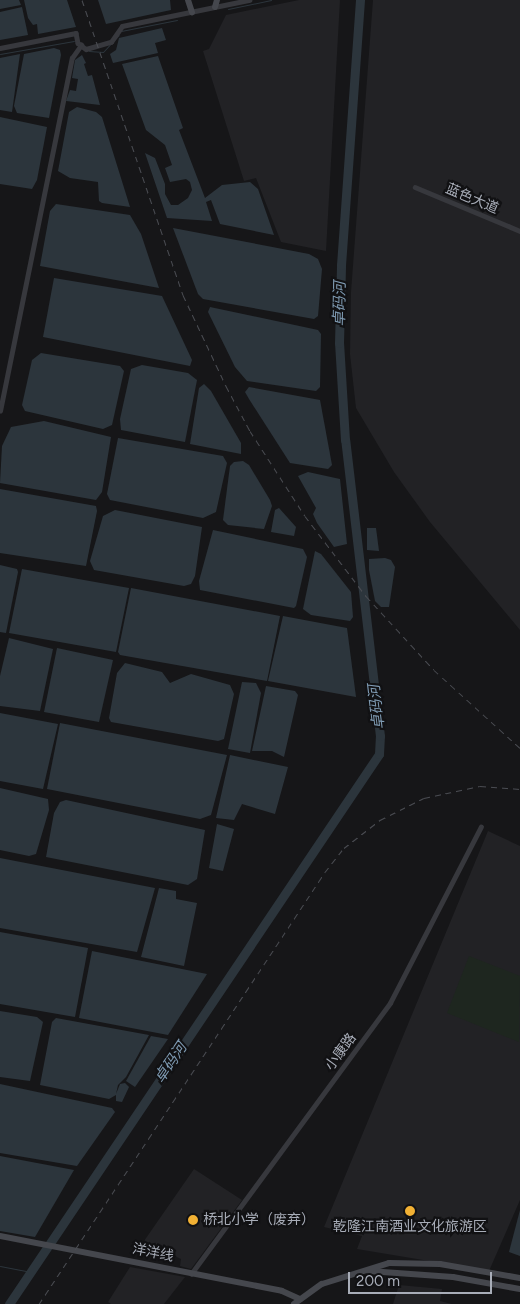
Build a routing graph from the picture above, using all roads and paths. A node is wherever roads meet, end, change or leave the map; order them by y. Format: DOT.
graph roads {
  1 [pos="188,0"];
  2 [pos="249,0"];
  3 [pos="216,3"];
  4 [pos="192,12"];
  5 [pos="81,45"];
  6 [pos="0,48"];
  7 [pos="415,187"];
  8 [pos="520,231"];
  9 [pos="0,412"];
  10 [pos="481,827"];
  11 [pos="0,1236"];
  12 [pos="358,1271"];
  13 [pos="191,1274"];
  14 [pos="520,1278"];
  15 [pos="520,1289"];
  16 [pos="300,1299"];
  17 [pos="294,1304"];
  1 -- 4 [label="main road"];
  2 -- 3 [label="street"];
  3 -- 4 [label="street"];
  4 -- 5 [label="street"];
  5 -- 6 [label="street"];
  5 -- 9 [label="street"];
  7 -- 8 [label="street, 蓝色大道"];
  10 -- 13 [label="street, 小康路"];
  11 -- 13 [label="main road, 洋洋线"];
  12 -- 14 [label="main road"];
  12 -- 15 [label="main road"];
  12 -- 16 [label="main road"];
  13 -- 16 [label="main road, 洋洋线"];
  16 -- 17 [label="main road"];
}
